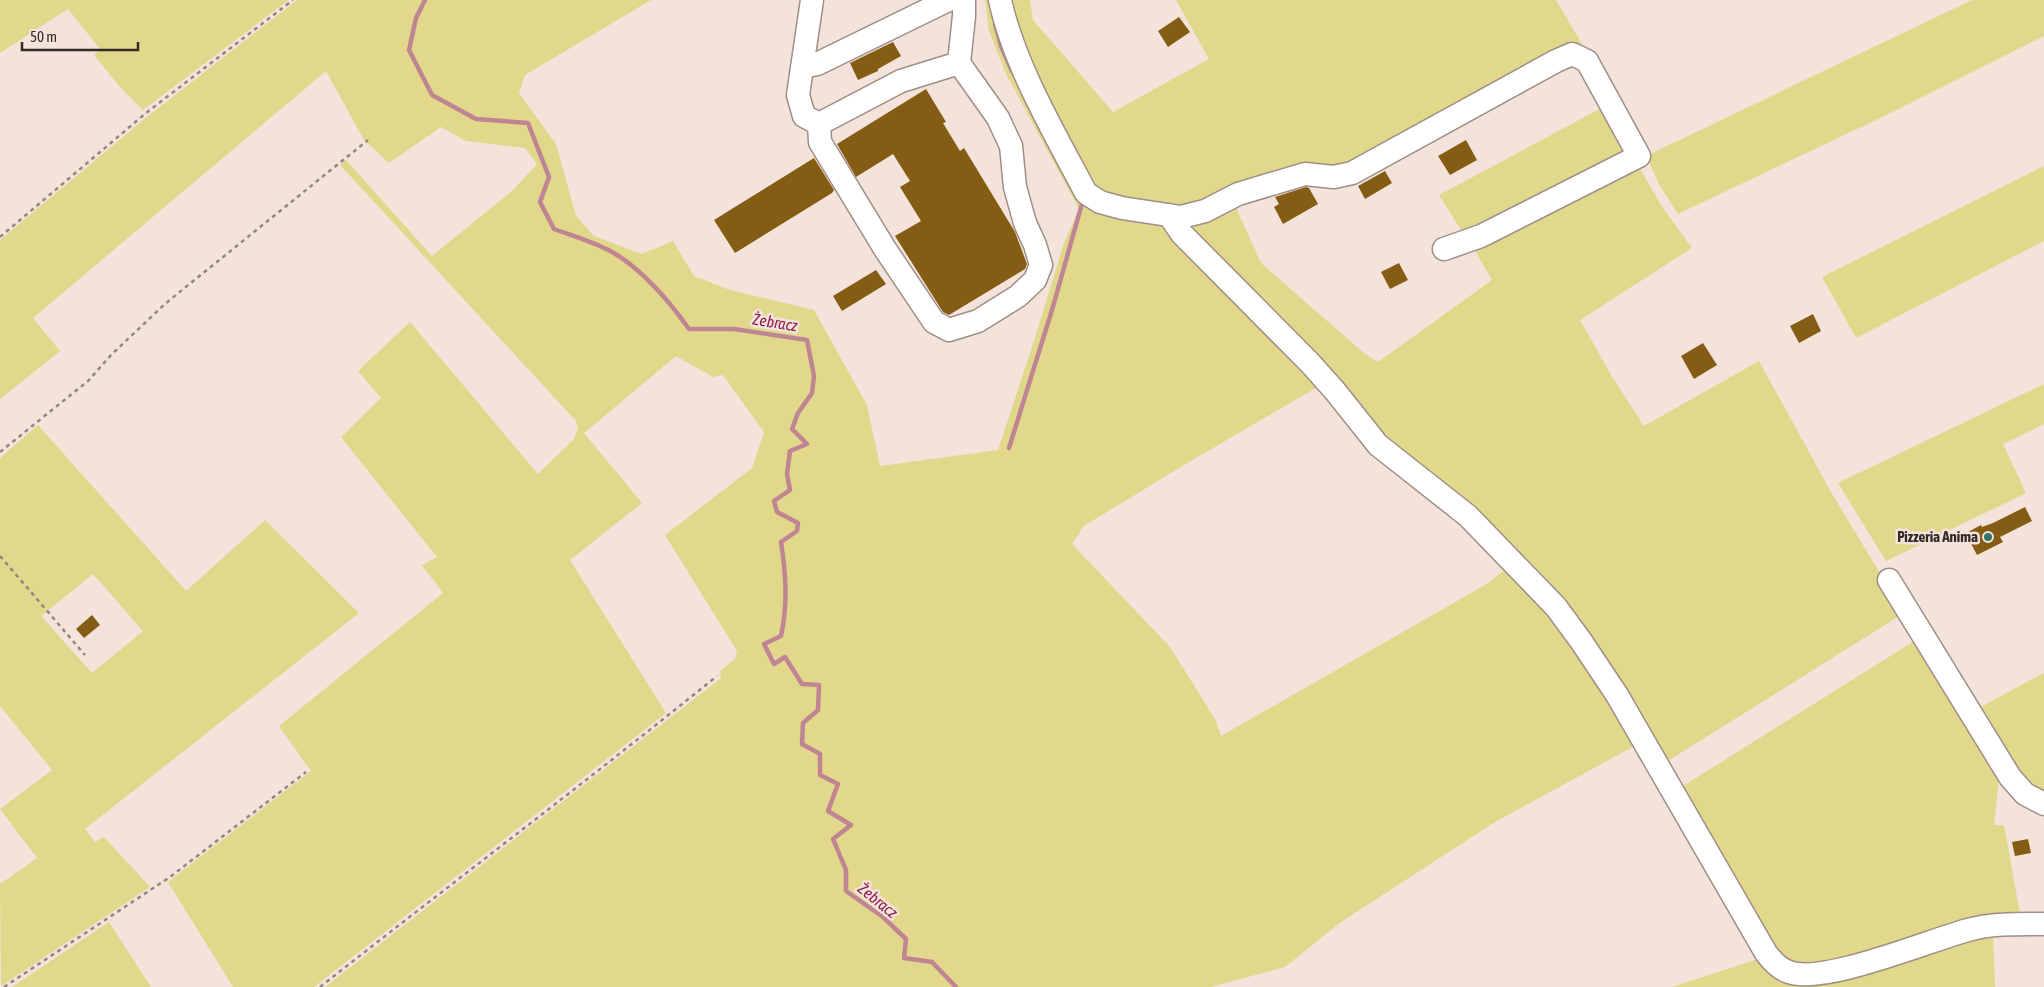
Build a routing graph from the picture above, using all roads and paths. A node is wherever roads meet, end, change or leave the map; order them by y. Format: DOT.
graph roads {
  1 [pos="293,0"];
  2 [pos="812,0"];
  3 [pos="948,0"];
  4 [pos="964,0"];
  5 [pos="1000,0"];
  6 [pos="959,63"];
  7 [pos="802,67"];
  8 [pos="819,124"];
  9 [pos="368,140"];
  10 [pos="1170,215"];
  11 [pos="0,237"];
  12 [pos="1444,249"];
  13 [pos="0,452"];
  14 [pos="0,556"];
  15 [pos="1889,580"];
  16 [pos="85,655"];
  17 [pos="717,676"];
  18 [pos="306,772"];
  19 [pos="2044,804"];
  20 [pos="2044,924"];
  21 [pos="4,987"];
  22 [pos="320,987"];
  1 -- 11 [label="path"];
  2 -- 7 [label="lane"];
  3 -- 7 [label="lane"];
  4 -- 6 [label="lane"];
  5 -- 10 [label="lane"];
  6 -- 8 [label="lane"];
  6 -- 8 [label="lane"];
  7 -- 8 [label="lane"];
  9 -- 13 [label="path"];
  10 -- 12 [label="lane"];
  10 -- 20 [label="lane"];
  14 -- 16 [label="path"];
  15 -- 19 [label="lane"];
  17 -- 22 [label="path"];
  18 -- 21 [label="path"];
}
